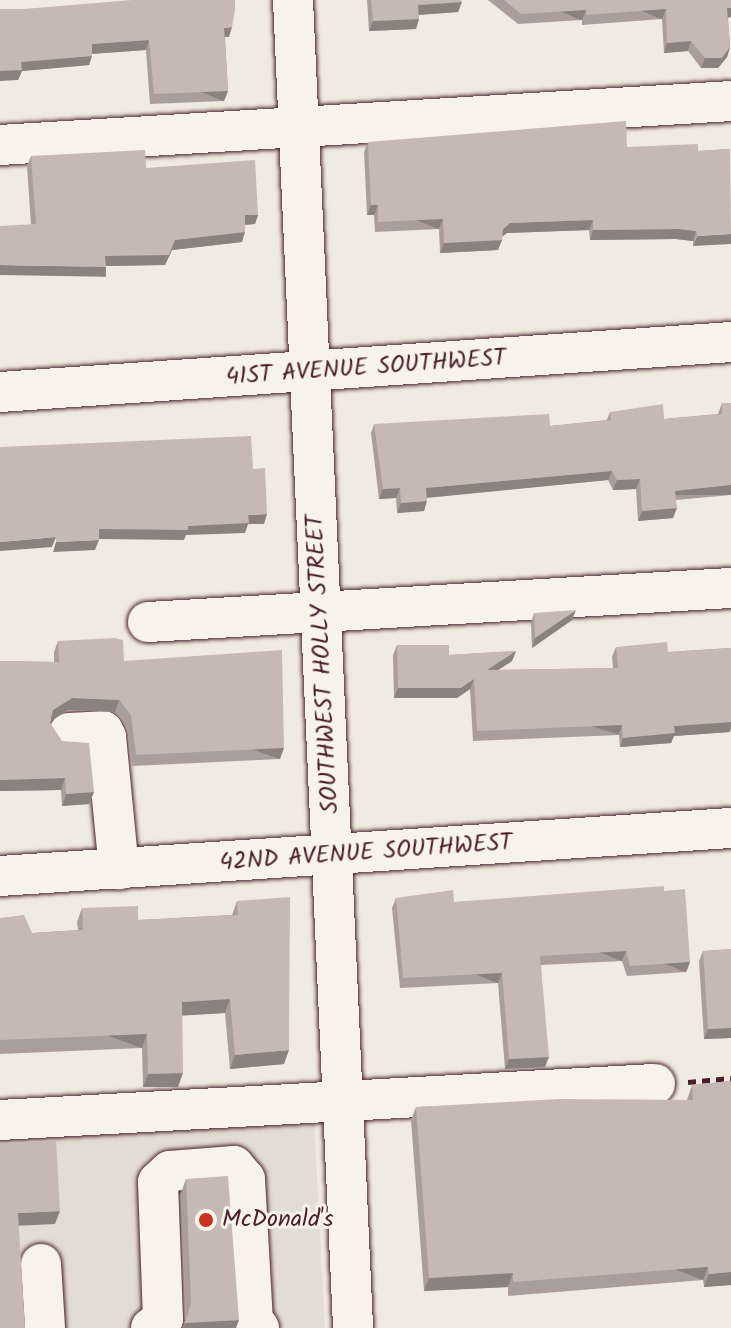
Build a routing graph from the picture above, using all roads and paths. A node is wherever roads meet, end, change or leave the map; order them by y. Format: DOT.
graph roads {
  1 [pos="293,0"];
  2 [pos="731,101"];
  3 [pos="299,123"];
  4 [pos="0,145"];
  5 [pos="731,342"];
  6 [pos="310,372"];
  7 [pos="0,392"];
  8 [pos="731,588"];
  9 [pos="321,614"];
  10 [pos="148,622"];
  11 [pos="69,733"];
  12 [pos="731,828"];
  13 [pos="332,855"];
  14 [pos="119,869"];
  15 [pos="0,876"];
  16 [pos="655,1084"];
  17 [pos="343,1101"];
  18 [pos="0,1120"];
  19 [pos="41,1264"];
  20 [pos="45,1328"];
  21 [pos="151,1328"];
  22 [pos="259,1328"];
  23 [pos="353,1328"];
  1 -- 3 [label="street, SOUTHWEST HOLLY STREET"];
  2 -- 3 [label="street"];
  3 -- 4 [label="street"];
  3 -- 6 [label="street, SOUTHWEST HOLLY STREET"];
  5 -- 6 [label="street, 41ST AVENUE SOUTHWEST"];
  6 -- 7 [label="street, 41ST AVENUE SOUTHWEST"];
  6 -- 9 [label="street, SOUTHWEST HOLLY STREET"];
  8 -- 9 [label="street"];
  9 -- 10 [label="street"];
  9 -- 13 [label="street, SOUTHWEST HOLLY STREET"];
  11 -- 14 [label="street"];
  12 -- 13 [label="street, 42ND AVENUE SOUTHWEST"];
  13 -- 14 [label="street, 42ND AVENUE SOUTHWEST"];
  13 -- 17 [label="street, SOUTHWEST HOLLY STREET"];
  14 -- 15 [label="street, 42ND AVENUE SOUTHWEST"];
  16 -- 17 [label="street"];
  17 -- 18 [label="street"];
  17 -- 23 [label="street, SOUTHWEST HOLLY STREET"];
  19 -- 20 [label="street"];
  21 -- 22 [label="street"];
}
